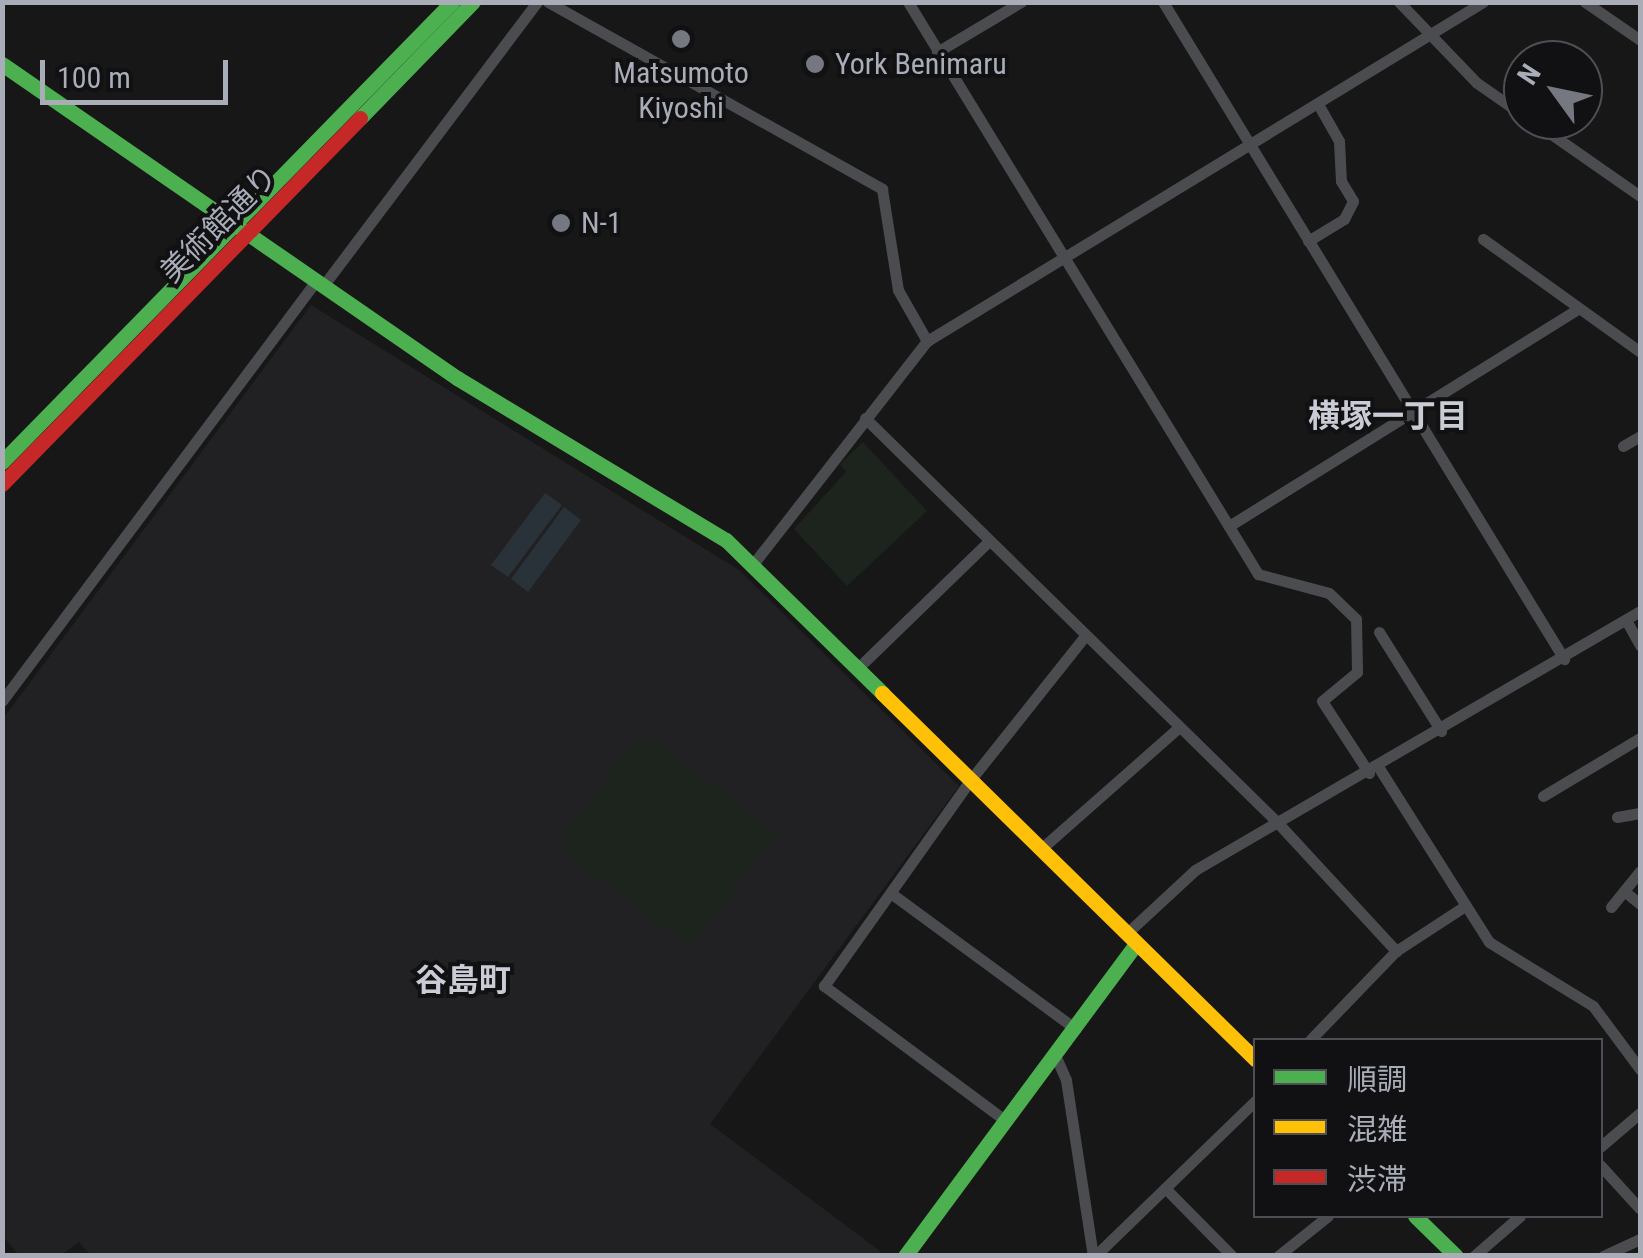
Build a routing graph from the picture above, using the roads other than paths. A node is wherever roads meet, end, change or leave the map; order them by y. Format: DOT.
graph roads {
  1 [pos="452,2"];
  2 [pos="473,2"];
  3 [pos="537,2"];
  4 [pos="548,2"];
  5 [pos="908,2"];
  6 [pos="1022,2"];
  7 [pos="1163,2"];
  8 [pos="1398,2"];
  9 [pos="1483,2"];
  10 [pos="1585,2"];
  11 [pos="1432,38"];
  12 [pos="1640,40"];
  13 [pos="937,52"];
  14 [pos="2,64"];
  15 [pos="1503,101"];
  16 [pos="1318,104"];
  17 [pos="1560,140"];
  18 [pos="1249,145"];
  19 [pos="1640,196"];
  20 [pos="234,222"];
  21 [pos="249,233"];
  22 [pos="1483,239"];
  23 [pos="1308,242"];
  24 [pos="1067,259"];
  25 [pos="319,284"];
  26 [pos="1578,310"];
  27 [pos="927,341"];
  28 [pos="1640,352"];
  29 [pos="1413,412"];
  30 [pos="866,418"];
  31 [pos="1640,436"];
  32 [pos="1623,446"];
  33 [pos="2,462"];
  34 [pos="2,484"];
  35 [pos="1229,526"];
  36 [pos="988,542"];
  37 [pos="754,563"];
  38 [pos="1640,612"];
  39 [pos="1626,620"];
  40 [pos="1379,632"];
  41 [pos="1085,636"];
  42 [pos="1640,644"];
  43 [pos="1564,658"];
  44 [pos="860,666"];
  45 [pos="2,701"];
  46 [pos="1177,729"];
  47 [pos="1441,731"];
  48 [pos="1640,738"];
  49 [pos="1374,771"];
  50 [pos="972,778"];
  51 [pos="1543,796"];
  52 [pos="1640,814"];
  53 [pos="1617,817"];
  54 [pos="1276,822"];
  55 [pos="1042,848"];
  56 [pos="1640,871"];
  57 [pos="1624,891"];
  58 [pos="892,894"];
  59 [pos="1640,904"];
  60 [pos="1465,906"];
  61 [pos="1611,908"];
  62 [pos="1131,938"];
  63 [pos="1396,951"];
  64 [pos="1076,1029"];
  65 [pos="1312,1038"];
  66 [pos="1055,1055"];
  67 [pos="1253,1057"];
  68 [pos="1640,1069"];
  69 [pos="1253,1103"];
  70 [pos="1640,1112"];
  71 [pos="1006,1121"];
  72 [pos="1603,1144"];
  73 [pos="1603,1168"];
  74 [pos="1165,1188"];
  75 [pos="1640,1209"];
  76 [pos="1326,1218"];
  77 [pos="1417,1218"];
  78 [pos="1518,1218"];
  79 [pos="1640,1239"];
  80 [pos="905,1256"];
  81 [pos="1094,1256"];
  82 [pos="1232,1256"];
  83 [pos="1278,1256"];
  84 [pos="1456,1256"];
  85 [pos="1474,1256"];
  86 [pos="1603,1256"];
  1 -- 20 [label="street, 美術館通り"];
  2 -- 21 [label="street, 美術館通り"];
  3 -- 25 [label="street"];
  4 -- 27 [label="street"];
  5 -- 13 [label="street"];
  6 -- 13 [label="street"];
  7 -- 18 [label="street"];
  8 -- 11 [label="street"];
  9 -- 11 [label="street"];
  10 -- 12 [label="street"];
  11 -- 15 [label="street"];
  11 -- 16 [label="street"];
  13 -- 24 [label="street"];
  14 -- 20 [label="street"];
  16 -- 18 [label="street"];
  16 -- 23 [label="street"];
  17 -- 19 [label="street"];
  18 -- 23 [label="street"];
  18 -- 24 [label="street"];
  20 -- 21 [label="street"];
  20 -- 33 [label="street, 美術館通り"];
  21 -- 25 [label="street"];
  21 -- 34 [label="street, 美術館通り"];
  22 -- 26 [label="street"];
  23 -- 29 [label="street"];
  24 -- 27 [label="street"];
  24 -- 35 [label="street"];
  25 -- 37 [label="street"];
  25 -- 45 [label="street"];
  26 -- 28 [label="street"];
  26 -- 29 [label="street"];
  27 -- 30 [label="street"];
  29 -- 35 [label="street"];
  29 -- 43 [label="street"];
  30 -- 36 [label="street"];
  30 -- 37 [label="street"];
  31 -- 32 [label="street"];
  35 -- 49 [label="street"];
  36 -- 41 [label="street"];
  36 -- 44 [label="street"];
  37 -- 44 [label="street"];
  38 -- 39 [label="street"];
  39 -- 42 [label="street"];
  39 -- 43 [label="street"];
  40 -- 47 [label="street"];
  41 -- 46 [label="street"];
  41 -- 50 [label="street"];
  43 -- 47 [label="street"];
  44 -- 50 [label="street"];
  46 -- 54 [label="street"];
  46 -- 55 [label="street"];
  47 -- 49 [label="street"];
  48 -- 51 [label="street"];
  49 -- 54 [label="street"];
  49 -- 60 [label="street"];
  50 -- 55 [label="street"];
  50 -- 58 [label="street"];
  52 -- 53 [label="street"];
  54 -- 62 [label="street"];
  54 -- 63 [label="street"];
  55 -- 62 [label="street"];
  56 -- 57 [label="street"];
  57 -- 59 [label="street"];
  57 -- 61 [label="street"];
  58 -- 64 [label="street"];
  58 -- 71 [label="street"];
  60 -- 63 [label="street"];
  60 -- 68 [label="street"];
  62 -- 64 [label="street"];
  62 -- 67 [label="street"];
  63 -- 65 [label="street"];
  64 -- 66 [label="street"];
  66 -- 71 [label="street"];
  66 -- 81 [label="street"];
  69 -- 74 [label="street"];
  70 -- 72 [label="street"];
  71 -- 80 [label="street"];
  73 -- 75 [label="street"];
  74 -- 81 [label="street"];
  74 -- 82 [label="street"];
  76 -- 83 [label="street"];
  77 -- 84 [label="street"];
  78 -- 85 [label="street"];
  79 -- 86 [label="street"];
}
